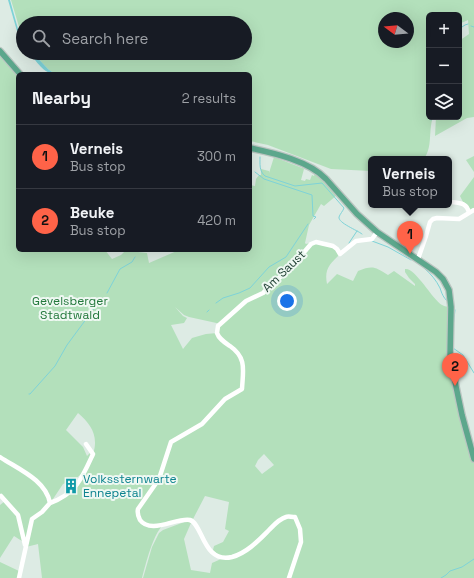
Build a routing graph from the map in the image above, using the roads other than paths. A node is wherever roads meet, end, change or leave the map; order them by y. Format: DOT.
graph roads {
  1 [pos="0,50"];
  2 [pos="18,72"];
  3 [pos="252,149"];
  4 [pos="452,202"];
  5 [pos="472,211"];
  6 [pos="377,232"];
  7 [pos="418,259"];
  8 [pos="471,441"];
  9 [pos="86,444"];
  10 [pos="0,457"];
  11 [pos="474,459"];
  12 [pos="1,496"];
  13 [pos="50,503"];
  14 [pos="26,546"];
  15 [pos="18,578"];
  16 [pos="289,578"];
  1 -- 2 [label="main road"];
  3 -- 6 [label="main road"];
  4 -- 5 [label="street"];
  5 -- 7 [label="street"];
  6 -- 7 [label="main road"];
  6 -- 16 [label="street, Am Saust"];
  7 -- 8 [label="main road"];
  8 -- 11 [label="main road"];
  9 -- 13 [label="street"];
  10 -- 13 [label="street"];
  12 -- 14 [label="street"];
  13 -- 14 [label="street"];
  14 -- 15 [label="street"];
}
